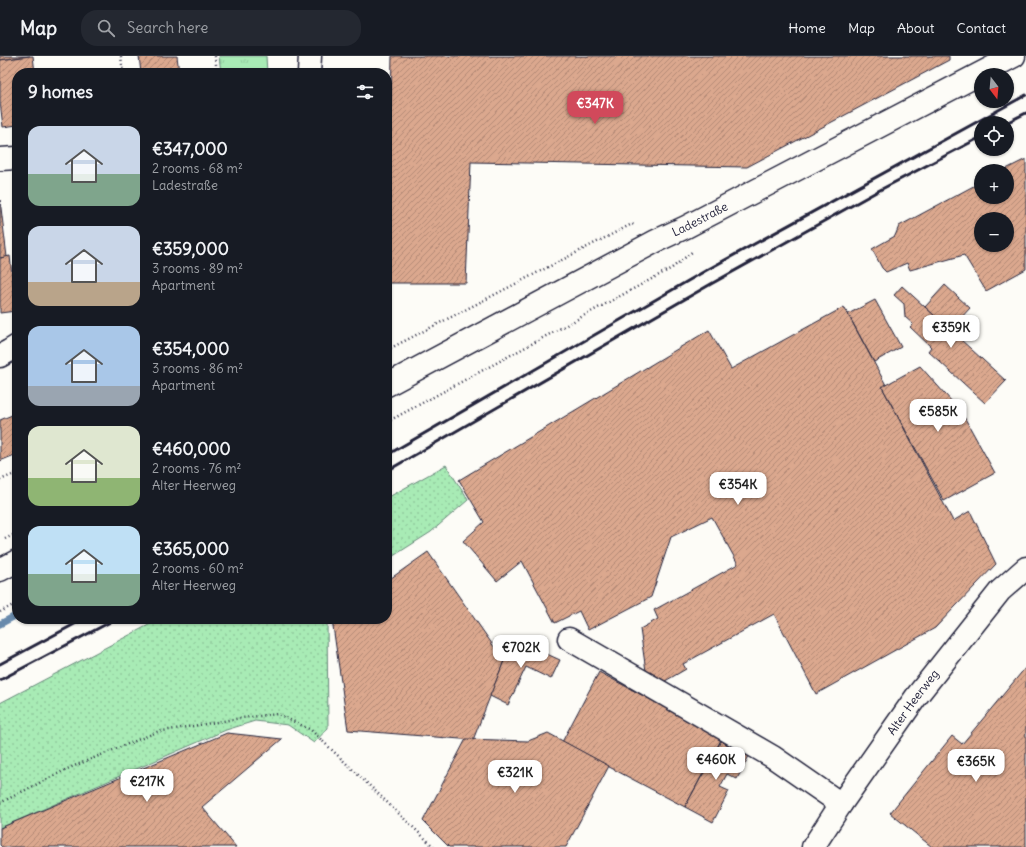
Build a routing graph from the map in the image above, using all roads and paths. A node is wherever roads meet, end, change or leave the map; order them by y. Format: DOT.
graph roads {
  1 [pos="121,56"];
  2 [pos="215,56"];
  3 [pos="310,56"];
  4 [pos="1014,56"];
  5 [pos="122,68"];
  6 [pos="216,68"];
  7 [pos="309,68"];
  8 [pos="12,159"];
  9 [pos="0,160"];
  10 [pos="694,250"];
  11 [pos="12,349"];
  12 [pos="0,356"];
  13 [pos="392,382"];
  14 [pos="392,419"];
  15 [pos="12,475"];
  16 [pos="0,480"];
  17 [pos="12,536"];
  18 [pos="0,542"];
  19 [pos="12,564"];
  20 [pos="1026,568"];
  21 [pos="0,570"];
  22 [pos="12,606"];
  23 [pos="0,612"];
  24 [pos="569,639"];
  25 [pos="0,803"];
  26 [pos="841,804"];
  27 [pos="434,847"];
  28 [pos="813,847"];
  1 -- 5 [label="path"];
  2 -- 6 [label="path"];
  3 -- 7 [label="street"];
  4 -- 13 [label="street, Ladestraße"];
  8 -- 9 [label="street"];
  10 -- 14 [label="path"];
  11 -- 12 [label="street"];
  15 -- 16 [label="path"];
  17 -- 18 [label="path"];
  19 -- 21 [label="street"];
  20 -- 26 [label="street, Alter Heerweg"];
  22 -- 23 [label="path"];
  24 -- 26 [label="street"];
  25 -- 27 [label="path"];
  26 -- 28 [label="street, Alter Heerweg"];
}
